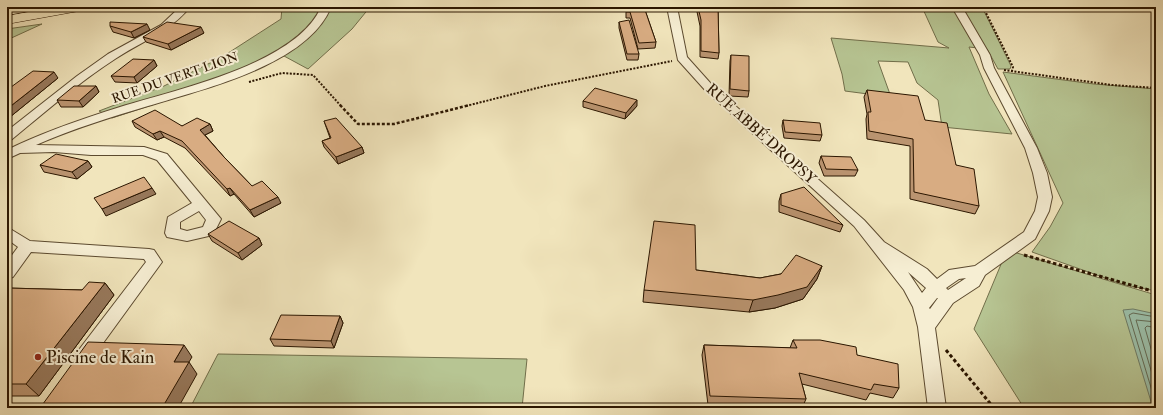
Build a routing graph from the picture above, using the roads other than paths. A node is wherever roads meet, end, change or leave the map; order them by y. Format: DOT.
graph roads {
  1 [pos="25,7"];
  2 [pos="79,7"];
  3 [pos="185,7"];
  4 [pos="326,7"];
  5 [pos="672,7"];
  6 [pos="957,7"];
  7 [pos="7,10"];
  8 [pos="7,20"];
  9 [pos="7,137"];
  10 [pos="29,142"];
  11 [pos="12,153"];
  12 [pos="200,204"];
  13 [pos="7,232"];
  14 [pos="27,246"];
  15 [pos="879,246"];
  16 [pos="979,271"];
  17 [pos="7,273"];
  18 [pos="935,288"];
  19 [pos="947,299"];
  20 [pos="921,307"];
  21 [pos="926,327"];
  22 [pos="74,370"];
  23 [pos="937,408"];
  1 -- 7 [label="highway"];
  2 -- 8 [label="highway"];
  3 -- 9 [label="street"];
  4 -- 10 [label="street, RUE DU VERT LION"];
  5 -- 15 [label="street, RUE ABBÉ DROPSY"];
  6 -- 16 [label="street"];
  9 -- 10 [label="street"];
  10 -- 11 [label="street, RUE DU VERT LION"];
  11 -- 12 [label="street"];
  13 -- 14 [label="street"];
  14 -- 17 [label="street"];
  14 -- 22 [label="street"];
  15 -- 18 [label="street, RUE ABBÉ DROPSY"];
  15 -- 20 [label="street, RUE ABBÉ DROPSY"];
  16 -- 18 [label="street"];
  16 -- 19 [label="street"];
  18 -- 19 [label="street, RUE ABBÉ DROPSY"];
  18 -- 20 [label="street"];
  19 -- 21 [label="street"];
  20 -- 21 [label="street, RUE ABBÉ DROPSY"];
  21 -- 23 [label="street, RUE ABBÉ DROPSY"];
}
